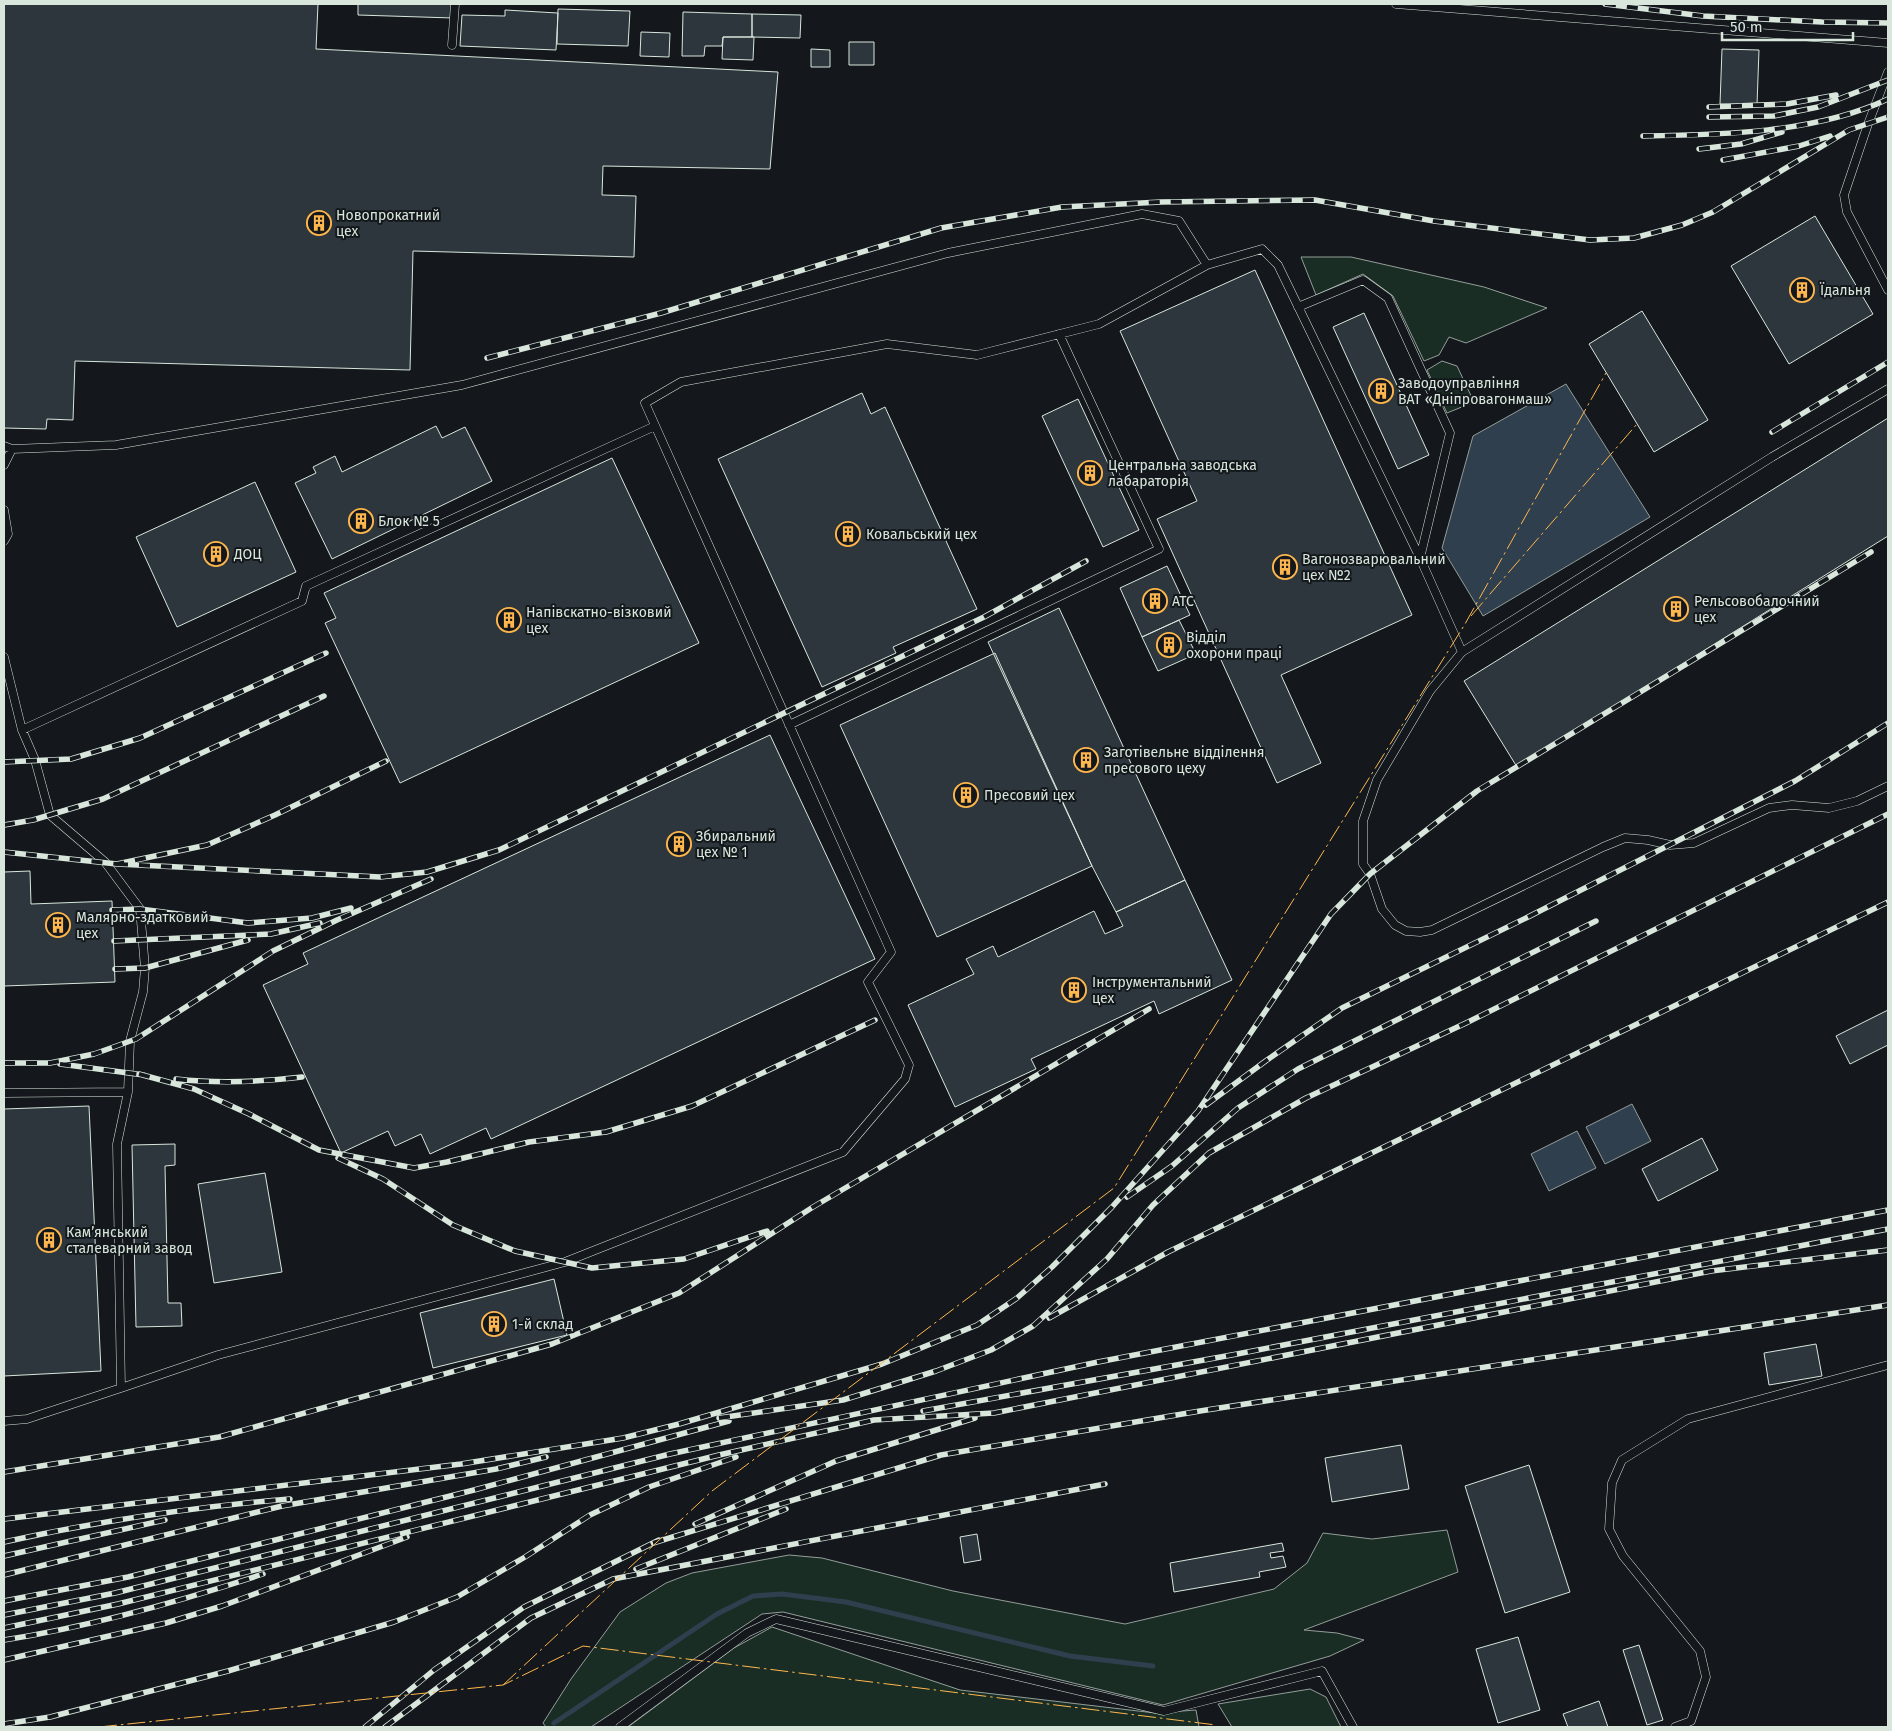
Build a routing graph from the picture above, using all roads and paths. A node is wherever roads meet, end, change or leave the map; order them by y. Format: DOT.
graph roads {
  1 [pos="455,4"];
  2 [pos="1396,4"];
  3 [pos="1888,43"];
  4 [pos="452,45"];
  5 [pos="1888,72"];
  6 [pos="1207,265"];
  7 [pos="1888,290"];
  8 [pos="1298,307"];
  9 [pos="1059,334"];
  10 [pos="1888,389"];
  11 [pos="656,426"];
  12 [pos="4,446"];
  13 [pos="12,449"];
  14 [pos="4,465"];
  15 [pos="4,510"];
  16 [pos="4,541"];
  17 [pos="1420,558"];
  18 [pos="1462,652"];
  19 [pos="4,657"];
  20 [pos="789,725"];
  21 [pos="22,730"];
  22 [pos="1888,786"];
  23 [pos="128,1092"];
  24 [pos="4,1093"];
  25 [pos="1888,1365"];
  26 [pos="121,1388"];
  27 [pos="4,1421"];
  28 [pos="620,1727"];
  29 [pos="1353,1727"];
  30 [pos="1674,1727"];
  1 -- 4 [label="lane"];
  2 -- 3 [label="lane"];
  5 -- 7 [label="lane"];
  6 -- 8 [label="lane"];
  6 -- 9 [label="lane"];
  6 -- 13 [label="lane"];
  8 -- 17 [label="lane"];
  8 -- 17 [label="lane"];
  9 -- 11 [label="lane"];
  9 -- 20 [label="lane"];
  10 -- 18 [label="lane"];
  11 -- 20 [label="lane"];
  11 -- 21 [label="lane"];
  12 -- 13 [label="lane"];
  13 -- 14 [label="lane"];
  15 -- 16 [label="lane"];
  17 -- 18 [label="lane"];
  18 -- 22 [label="lane"];
  19 -- 21 [label="lane"];
  20 -- 26 [label="lane"];
  21 -- 23 [label="lane"];
  23 -- 24 [label="lane"];
  23 -- 26 [label="lane"];
  25 -- 30 [label="lane"];
  26 -- 27 [label="lane"];
  28 -- 29 [label="lane"];
}
